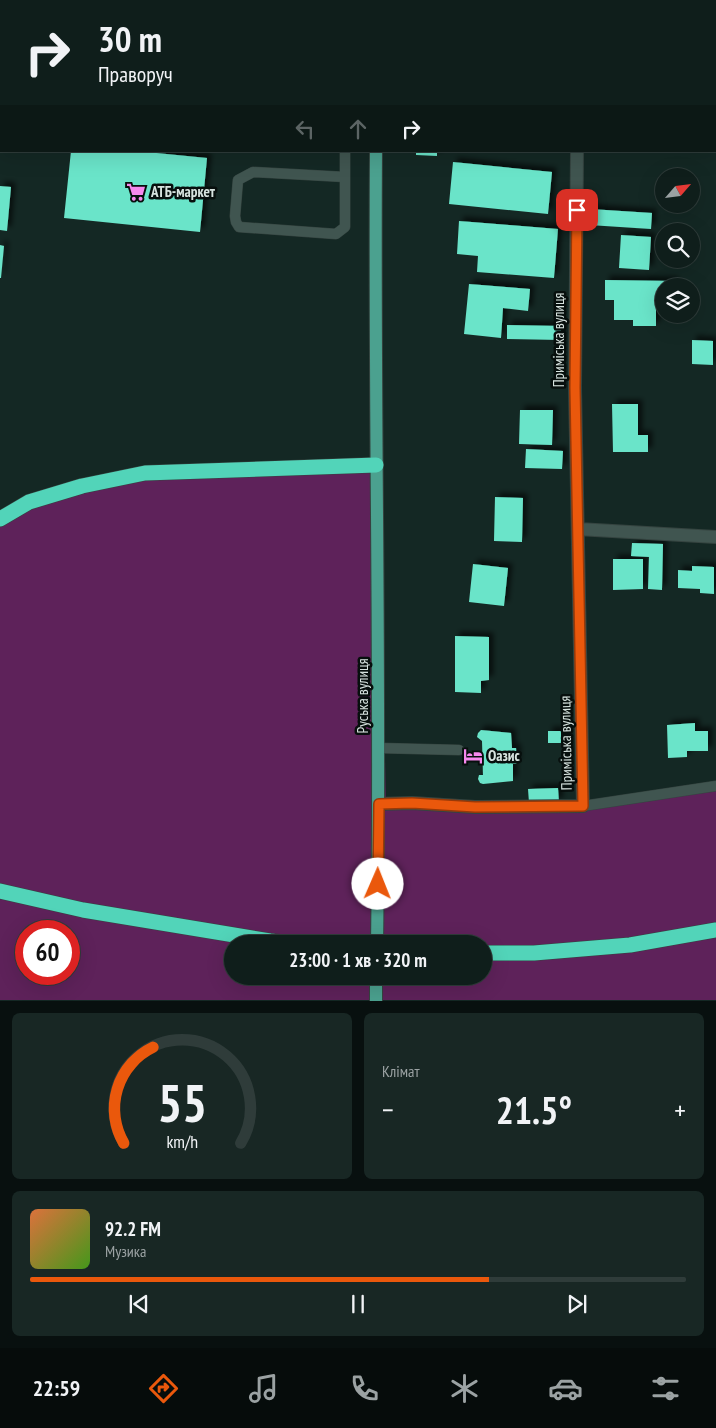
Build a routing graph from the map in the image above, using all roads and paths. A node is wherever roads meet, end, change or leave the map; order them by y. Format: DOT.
graph roads {
  1 [pos="345,152"];
  2 [pos="376,152"];
  3 [pos="577,152"];
  4 [pos="345,176"];
  5 [pos="376,465"];
  6 [pos="0,520"];
  7 [pos="578,529"];
  8 [pos="716,537"];
  9 [pos="379,748"];
  10 [pos="459,750"];
  11 [pos="716,786"];
  12 [pos="379,804"];
  13 [pos="583,806"];
  14 [pos="0,891"];
  15 [pos="716,930"];
  16 [pos="234,935"];
  17 [pos="377,935"];
  18 [pos="492,953"];
  19 [pos="376,985"];
  20 [pos="376,1000"];
  1 -- 4 [label="lane"];
  2 -- 5 [label="main road, Руська вулиця"];
  3 -- 7 [label="street, Приміська вулиця"];
  4 -- 4 [label="lane"];
  5 -- 6 [label="highway"];
  5 -- 9 [label="main road, Руська вулиця"];
  7 -- 8 [label="street"];
  7 -- 13 [label="street, Приміська вулиця"];
  9 -- 10 [label="lane"];
  9 -- 12 [label="main road, Руська вулиця"];
  11 -- 13 [label="lane"];
  12 -- 13 [label="street"];
  12 -- 17 [label="main road, Руська вулиця"];
  14 -- 16 [label="highway"];
  15 -- 18 [label="highway"];
  19 -- 20 [label="main road"];
}
